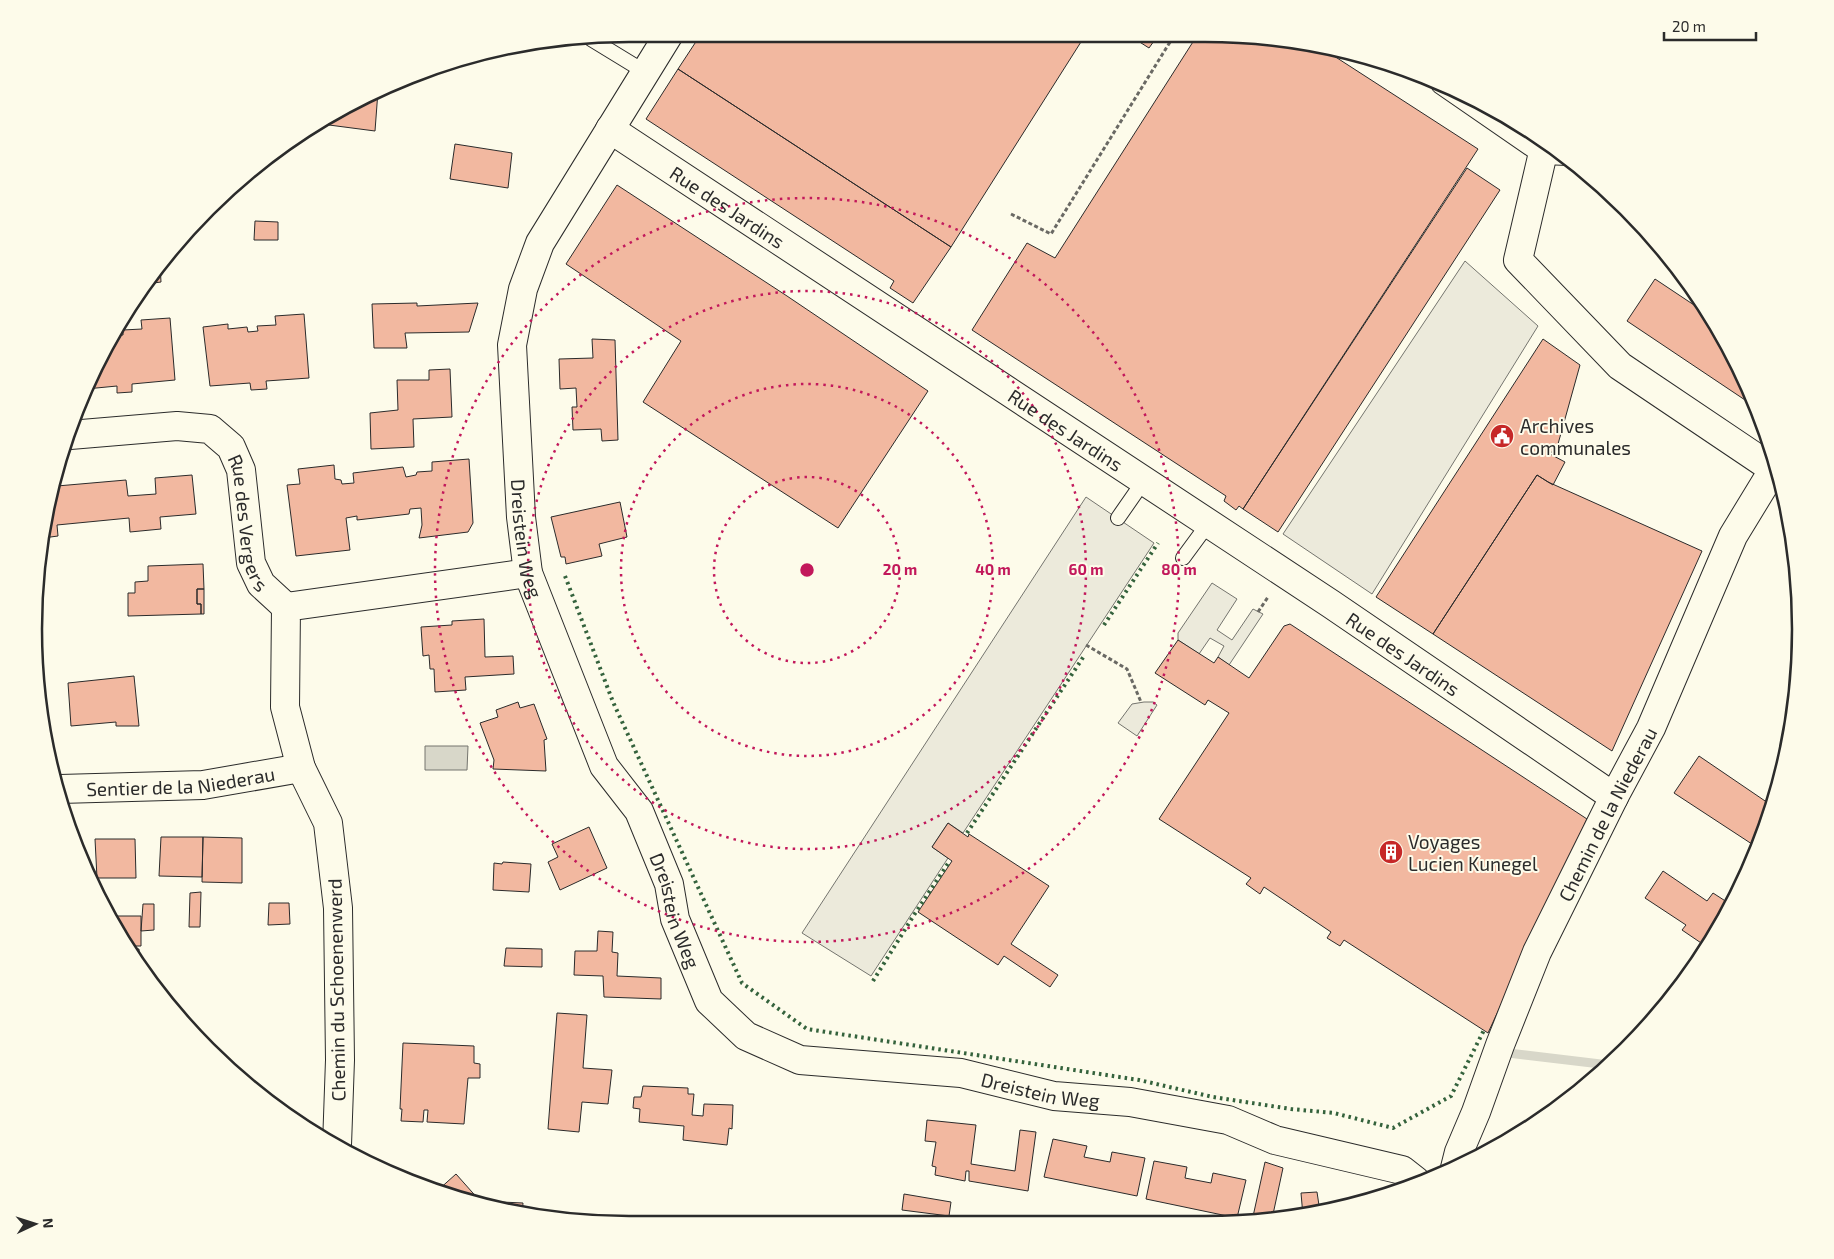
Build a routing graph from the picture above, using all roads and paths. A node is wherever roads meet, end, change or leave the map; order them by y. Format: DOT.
graph roads {
  1 [pos="664,42"];
  2 [pos="1170,42"];
  3 [pos="599,44"];
  4 [pos="645,72"];
  5 [pos="1489,116"];
  6 [pos="610,129"];
  7 [pos="1540,148"];
  8 [pos="1554,158"];
  9 [pos="1011,214"];
  10 [pos="76,435"];
  11 [pos="1767,463"];
  12 [pos="1770,475"];
  13 [pos="1143,482"];
  14 [pos="1118,518"];
  15 [pos="1208,524"];
  16 [pos="1182,558"];
  17 [pos="528,573"];
  18 [pos="286,607"];
  19 [pos="1086,646"];
  20 [pos="1141,702"];
  21 [pos="301,768"];
  22 [pos="65,789"];
  23 [pos="1614,797"];
  24 [pos="337,1139"];
  25 [pos="1457,1159"];
  26 [pos="1412,1178"];
  1 -- 4 [label="street"];
  2 -- 9 [label="path"];
  3 -- 4 [label="lane"];
  4 -- 6 [label="street"];
  5 -- 7 [label="lane"];
  6 -- 13 [label="street, Rue des Jardins"];
  6 -- 17 [label="street, Dreistein Weg"];
  8 -- 11 [label="street"];
  10 -- 18 [label="street, Rue des Vergers"];
  12 -- 23 [label="street, Chemin de la Niederau"];
  13 -- 14 [label="lane"];
  13 -- 15 [label="street, Rue des Jardins"];
  15 -- 16 [label="lane"];
  15 -- 23 [label="street, Rue des Jardins"];
  17 -- 18 [label="street"];
  17 -- 26 [label="street, Dreistein Weg"];
  18 -- 21 [label="street, Chemin du Schoenenwerd"];
  19 -- 20 [label="path"];
  21 -- 22 [label="street, Sentier de la Niederau"];
  21 -- 24 [label="street, Chemin du Schoenenwerd"];
  23 -- 25 [label="street, Chemin de la Niederau"];
}
